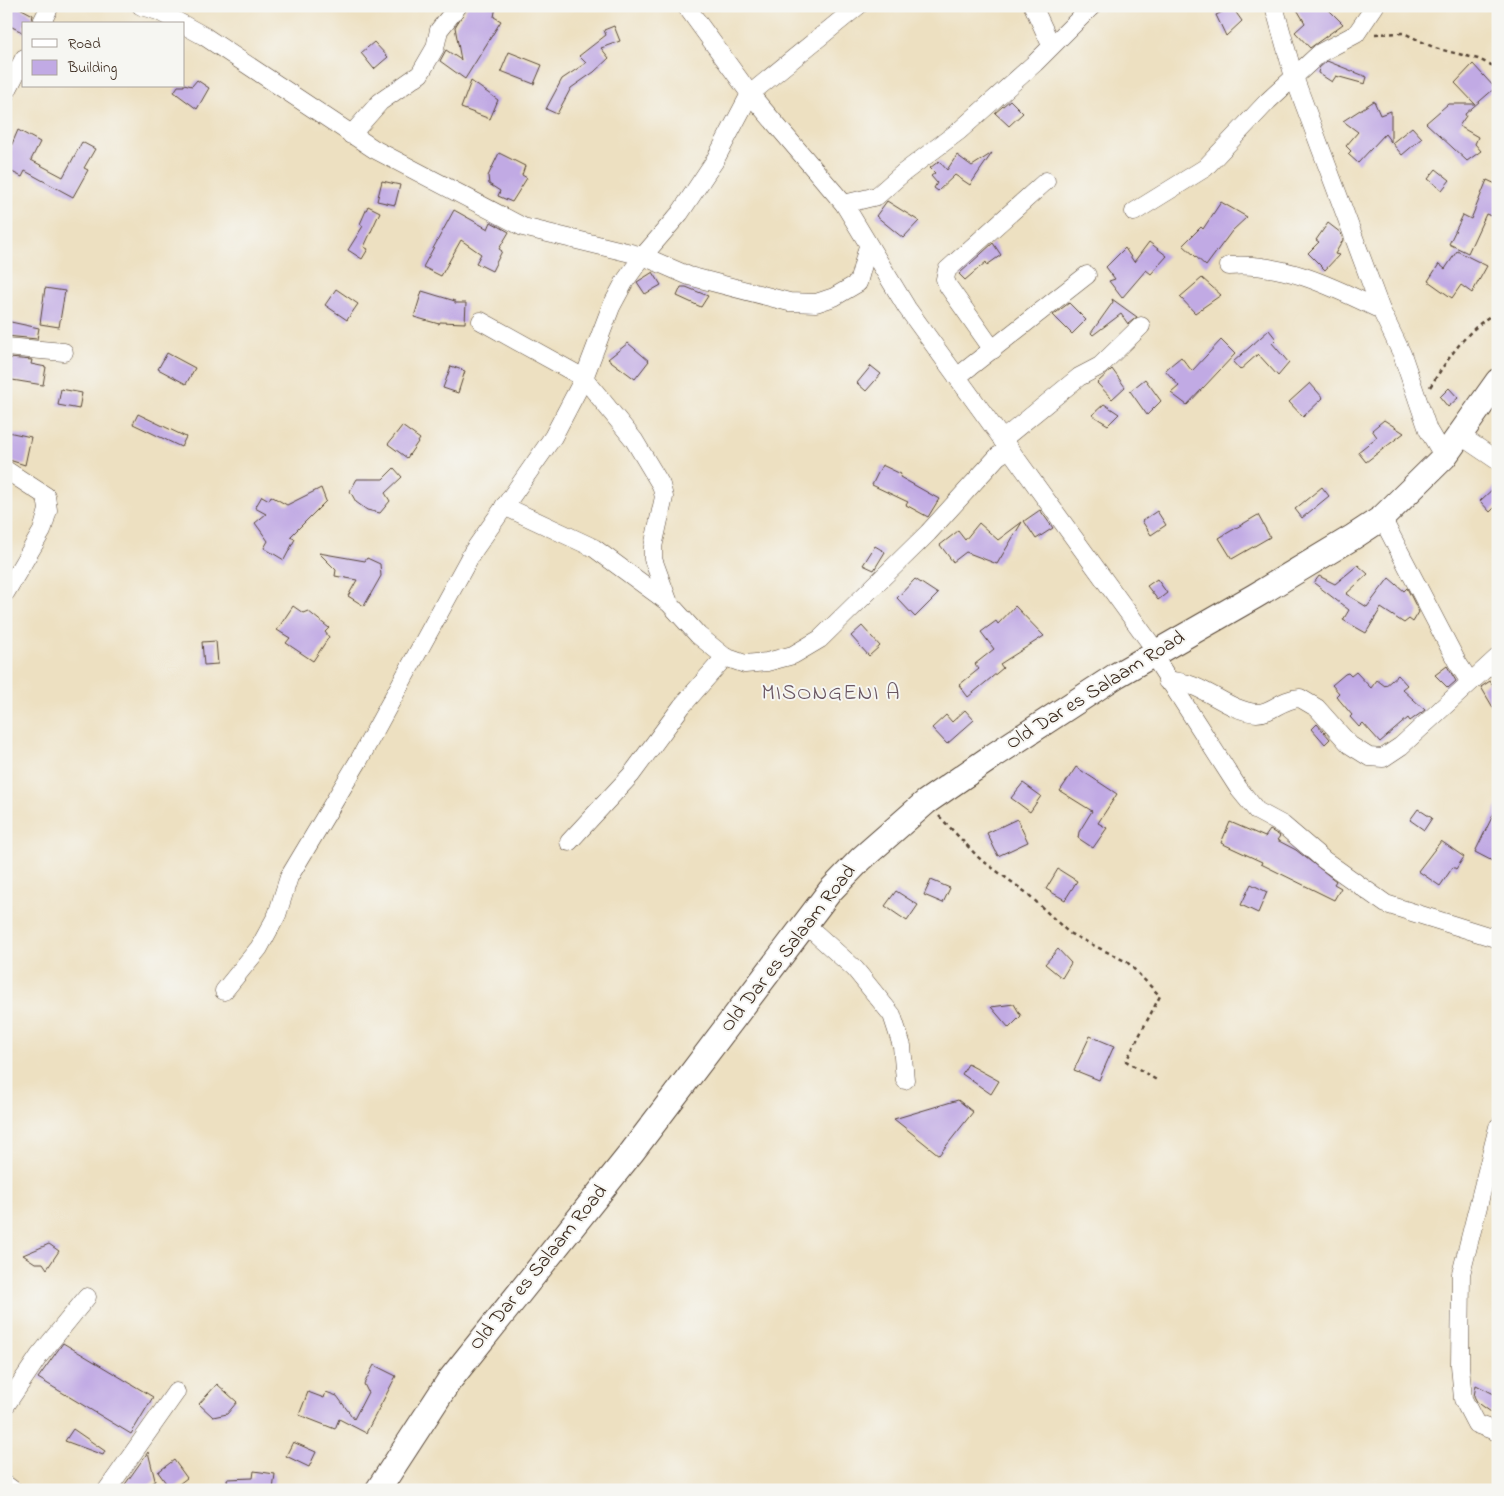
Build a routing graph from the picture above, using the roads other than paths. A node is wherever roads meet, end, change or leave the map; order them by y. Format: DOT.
graph roads {
  1 [pos="50,6"];
  2 [pos="141,6"];
  3 [pos="458,6"];
  4 [pos="686,6"];
  5 [pos="858,6"];
  6 [pos="1033,6"];
  7 [pos="1092,6"];
  8 [pos="1274,6"];
  9 [pos="1375,6"];
  10 [pos="42,22"];
  11 [pos="179,22"];
  12 [pos="185,25"];
  13 [pos="1051,45"];
  14 [pos="22,62"];
  15 [pos="1294,77"];
  16 [pos="6,93"];
  17 [pos="750,94"];
  18 [pos="351,135"];
  19 [pos="1046,181"];
  20 [pos="844,204"];
  21 [pos="1134,212"];
  22 [pos="868,246"];
  23 [pos="643,256"];
  24 [pos="1229,266"];
  25 [pos="1087,275"];
  26 [pos="1381,310"];
  27 [pos="481,322"];
  28 [pos="1141,326"];
  29 [pos="6,347"];
  30 [pos="993,350"];
  31 [pos="64,352"];
  32 [pos="958,377"];
  33 [pos="584,378"];
  34 [pos="1498,381"];
  35 [pos="1461,436"];
  36 [pos="1005,445"];
  37 [pos="1444,457"];
  38 [pos="1498,461"];
  39 [pos="6,470"];
  40 [pos="504,506"];
  41 [pos="1382,518"];
  42 [pos="6,592"];
  43 [pos="669,603"];
  44 [pos="1154,653"];
  45 [pos="725,657"];
  46 [pos="1497,659"];
  47 [pos="1167,681"];
  48 [pos="1470,682"];
  49 [pos="568,842"];
  50 [pos="805,924"];
  51 [pos="1498,939"];
  52 [pos="224,990"];
  53 [pos="904,1080"];
  54 [pos="1498,1127"];
  55 [pos="87,1297"];
  56 [pos="176,1392"];
  57 [pos="6,1405"];
  58 [pos="1498,1432"];
  59 [pos="6,1485"];
  60 [pos="13,1490"];
  61 [pos="107,1490"];
  62 [pos="378,1490"];
  1 -- 10 [label="street"];
  2 -- 11 [label="street"];
  3 -- 18 [label="street"];
  4 -- 17 [label="street"];
  5 -- 17 [label="street"];
  6 -- 13 [label="street"];
  7 -- 13 [label="street"];
  8 -- 15 [label="street"];
  9 -- 15 [label="street"];
  12 -- 18 [label="street"];
  13 -- 20 [label="street"];
  14 -- 16 [label="street"];
  15 -- 21 [label="street"];
  15 -- 26 [label="street"];
  17 -- 20 [label="street"];
  17 -- 23 [label="street"];
  18 -- 23 [label="street"];
  19 -- 30 [label="street"];
  20 -- 22 [label="street"];
  22 -- 23 [label="street"];
  22 -- 32 [label="street"];
  23 -- 33 [label="street"];
  24 -- 26 [label="street"];
  25 -- 30 [label="street"];
  26 -- 37 [label="street"];
  27 -- 33 [label="street"];
  28 -- 36 [label="street"];
  29 -- 31 [label="street"];
  30 -- 32 [label="street"];
  32 -- 36 [label="street"];
  33 -- 40 [label="street"];
  33 -- 43 [label="street"];
  34 -- 35 [label="street, Old Dar es Salaam Road"];
  35 -- 37 [label="street, Old Dar es Salaam Road"];
  35 -- 38 [label="street"];
  36 -- 44 [label="street"];
  36 -- 45 [label="street"];
  37 -- 41 [label="street, Old Dar es Salaam Road"];
  39 -- 42 [label="street"];
  40 -- 43 [label="street"];
  40 -- 52 [label="street"];
  41 -- 44 [label="street, Old Dar es Salaam Road"];
  41 -- 48 [label="street"];
  43 -- 45 [label="street"];
  44 -- 47 [label="street"];
  44 -- 50 [label="street, Old Dar es Salaam Road"];
  45 -- 49 [label="street"];
  46 -- 48 [label="street"];
  47 -- 48 [label="street"];
  47 -- 51 [label="street"];
  50 -- 53 [label="street"];
  50 -- 62 [label="street, Old Dar es Salaam Road"];
  54 -- 58 [label="street"];
  55 -- 57 [label="street"];
  56 -- 61 [label="street"];
  59 -- 60 [label="street"];
}
